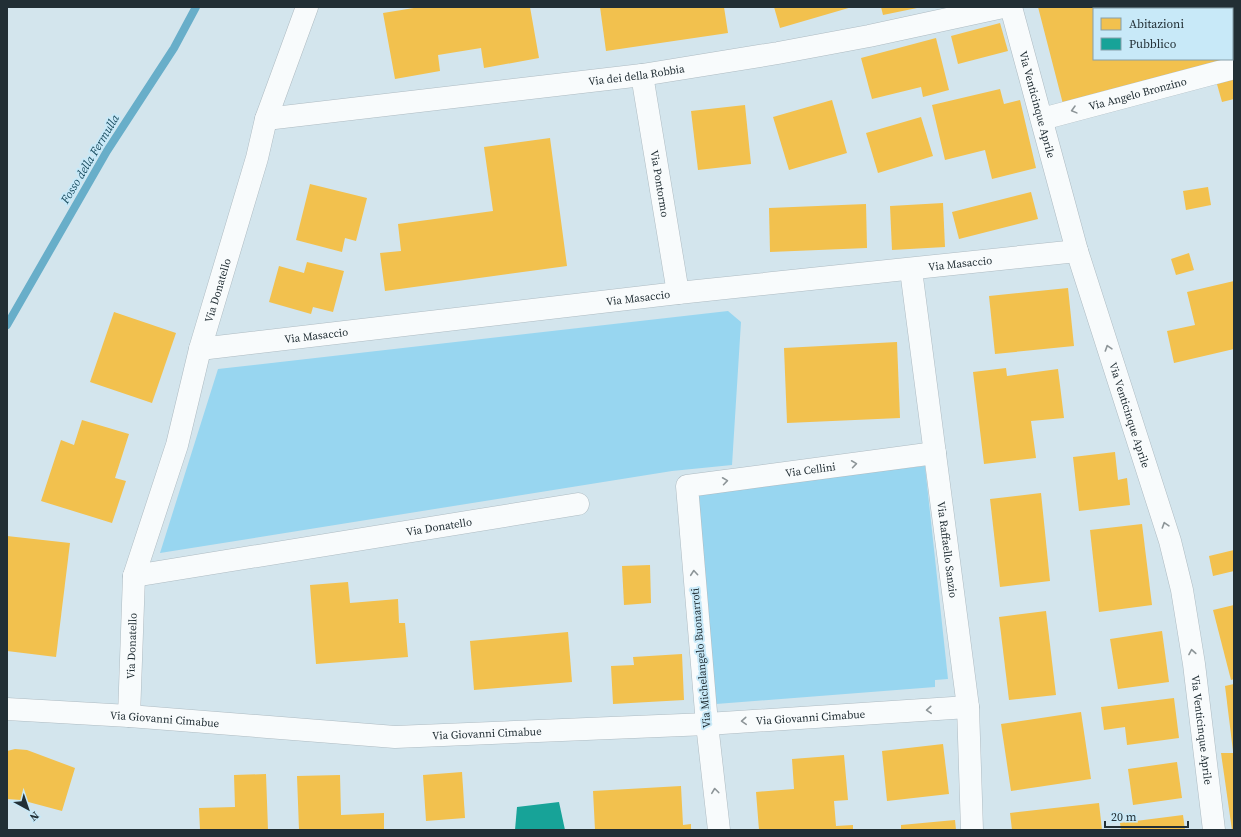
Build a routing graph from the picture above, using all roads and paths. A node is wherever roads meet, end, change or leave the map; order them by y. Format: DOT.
graph roads {
  1 [pos="307,7"];
  2 [pos="1004,7"];
  3 [pos="1011,7"];
  4 [pos="1234,68"];
  5 [pos="642,75"];
  6 [pos="266,119"];
  7 [pos="1042,119"];
  8 [pos="1077,252"];
  9 [pos="911,270"];
  10 [pos="678,293"];
  11 [pos="200,349"];
  12 [pos="934,453"];
  13 [pos="687,486"];
  14 [pos="578,504"];
  15 [pos="134,576"];
  16 [pos="968,707"];
  17 [pos="7,709"];
  18 [pos="129,716"];
  19 [pos="707,724"];
  20 [pos="720,830"];
  21 [pos="972,830"];
  22 [pos="1214,830"];
  1 -- 6 [label="street, Via Donatello"];
  2 -- 5 [label="street, Via dei della Robbia"];
  3 -- 7 [label="street, Via Venticinque Aprile"];
  4 -- 7 [label="street, Via Angelo Bronzino, one-way"];
  5 -- 6 [label="street, Via dei della Robbia"];
  5 -- 10 [label="street, Via Pontormo"];
  6 -- 11 [label="street, Via Donatello"];
  7 -- 8 [label="street, Via Venticinque Aprile"];
  8 -- 9 [label="street, Via Masaccio"];
  22 -- 8 [label="street, Via Venticinque Aprile, one-way"];
  9 -- 10 [label="street, Via Masaccio"];
  9 -- 12 [label="street, Via Raffaello Sanzio"];
  10 -- 11 [label="street, Via Masaccio"];
  11 -- 15 [label="street, Via Donatello"];
  13 -- 12 [label="street, Via Cellini, one-way"];
  12 -- 16 [label="street, Via Raffaello Sanzio"];
  19 -- 13 [label="street, Via Michelangelo Buonarroti, one-way"];
  14 -- 15 [label="street, Via Donatello"];
  15 -- 18 [label="street, Via Donatello"];
  16 -- 19 [label="street, Via Giovanni Cimabue, one-way"];
  16 -- 21 [label="street, Via Raffaello Sanzio"];
  17 -- 18 [label="street, Via Giovanni Cimabue"];
  18 -- 19 [label="street, Via Giovanni Cimabue"];
  20 -- 19 [label="street, Via Michelangelo Buonarroti, one-way"];
}
